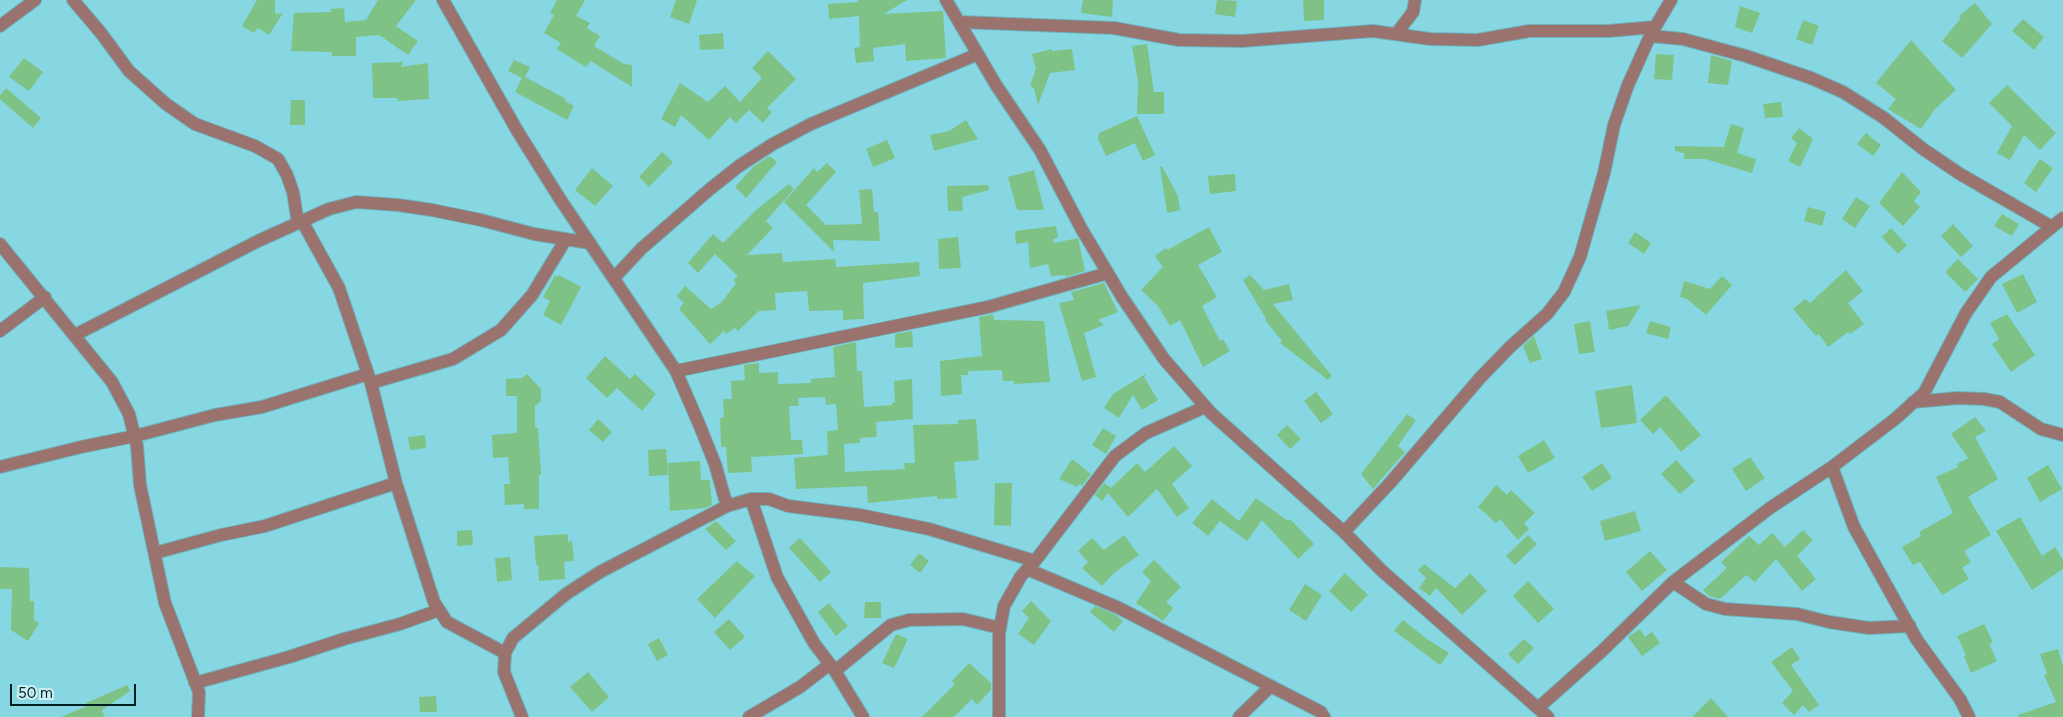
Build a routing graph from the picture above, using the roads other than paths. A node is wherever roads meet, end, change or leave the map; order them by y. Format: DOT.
graph roads {
  1 [pos="35,0"];
  2 [pos="73,0"];
  3 [pos="443,0"];
  4 [pos="946,0"];
  5 [pos="1415,0"];
  6 [pos="1671,0"];
  7 [pos="960,22"];
  8 [pos="0,26"];
  9 [pos="1653,32"];
  10 [pos="1396,34"];
  11 [pos="978,54"];
  12 [pos="2063,218"];
  13 [pos="300,222"];
  14 [pos="2052,226"];
  15 [pos="566,239"];
  16 [pos="590,243"];
  17 [pos="0,244"];
  18 [pos="1108,273"];
  19 [pos="614,278"];
  20 [pos="45,297"];
  21 [pos="0,331"];
  22 [pos="74,335"];
  23 [pos="676,371"];
  24 [pos="370,379"];
  25 [pos="1914,402"];
  26 [pos="1205,407"];
  27 [pos="2063,435"];
  28 [pos="135,436"];
  29 [pos="0,467"];
  30 [pos="1832,467"];
  31 [pos="396,483"];
  32 [pos="750,499"];
  33 [pos="727,506"];
  34 [pos="1344,532"];
  35 [pos="155,554"];
  36 [pos="1031,565"];
  37 [pos="1673,582"];
  38 [pos="439,610"];
  39 [pos="1910,626"];
  40 [pos="1000,628"];
  41 [pos="505,653"];
  42 [pos="833,668"];
  43 [pos="195,682"];
  44 [pos="1270,686"];
  45 [pos="1538,708"];
  46 [pos="198,717"];
  47 [pos="522,717"];
  48 [pos="749,717"];
  49 [pos="863,717"];
  50 [pos="998,717"];
  51 [pos="1239,717"];
  52 [pos="1324,717"];
  53 [pos="1548,717"];
  54 [pos="1969,717"];
  1 -- 8 [label="street"];
  2 -- 13 [label="street"];
  3 -- 16 [label="street"];
  4 -- 7 [label="street"];
  5 -- 10 [label="street"];
  6 -- 9 [label="street"];
  7 -- 10 [label="street"];
  7 -- 11 [label="street"];
  9 -- 10 [label="street"];
  9 -- 14 [label="street"];
  9 -- 34 [label="street"];
  11 -- 18 [label="street"];
  11 -- 19 [label="street"];
  12 -- 14 [label="street"];
  13 -- 15 [label="street"];
  13 -- 22 [label="street"];
  13 -- 24 [label="street"];
  14 -- 25 [label="street"];
  15 -- 16 [label="street"];
  15 -- 24 [label="street"];
  16 -- 19 [label="street"];
  17 -- 20 [label="street"];
  18 -- 23 [label="street"];
  18 -- 26 [label="street"];
  19 -- 23 [label="street"];
  20 -- 21 [label="street"];
  20 -- 22 [label="street"];
  22 -- 28 [label="street"];
  23 -- 33 [label="street"];
  24 -- 28 [label="street"];
  24 -- 31 [label="street"];
  25 -- 27 [label="street"];
  25 -- 30 [label="street"];
  26 -- 34 [label="street"];
  26 -- 36 [label="street"];
  28 -- 29 [label="street"];
  28 -- 35 [label="street"];
  30 -- 37 [label="street"];
  30 -- 39 [label="street"];
  31 -- 35 [label="street"];
  31 -- 38 [label="street"];
  32 -- 33 [label="street"];
  32 -- 36 [label="street"];
  32 -- 42 [label="street"];
  33 -- 41 [label="street"];
  34 -- 45 [label="street"];
  35 -- 43 [label="street"];
  36 -- 40 [label="street"];
  36 -- 44 [label="street"];
  37 -- 39 [label="street"];
  37 -- 45 [label="street"];
  38 -- 41 [label="street"];
  38 -- 43 [label="street"];
  39 -- 54 [label="street"];
  40 -- 42 [label="street"];
  40 -- 50 [label="street"];
  41 -- 47 [label="street"];
  42 -- 48 [label="street"];
  42 -- 49 [label="street"];
  43 -- 46 [label="street"];
  44 -- 51 [label="street"];
  44 -- 52 [label="street"];
  45 -- 53 [label="street"];
}
